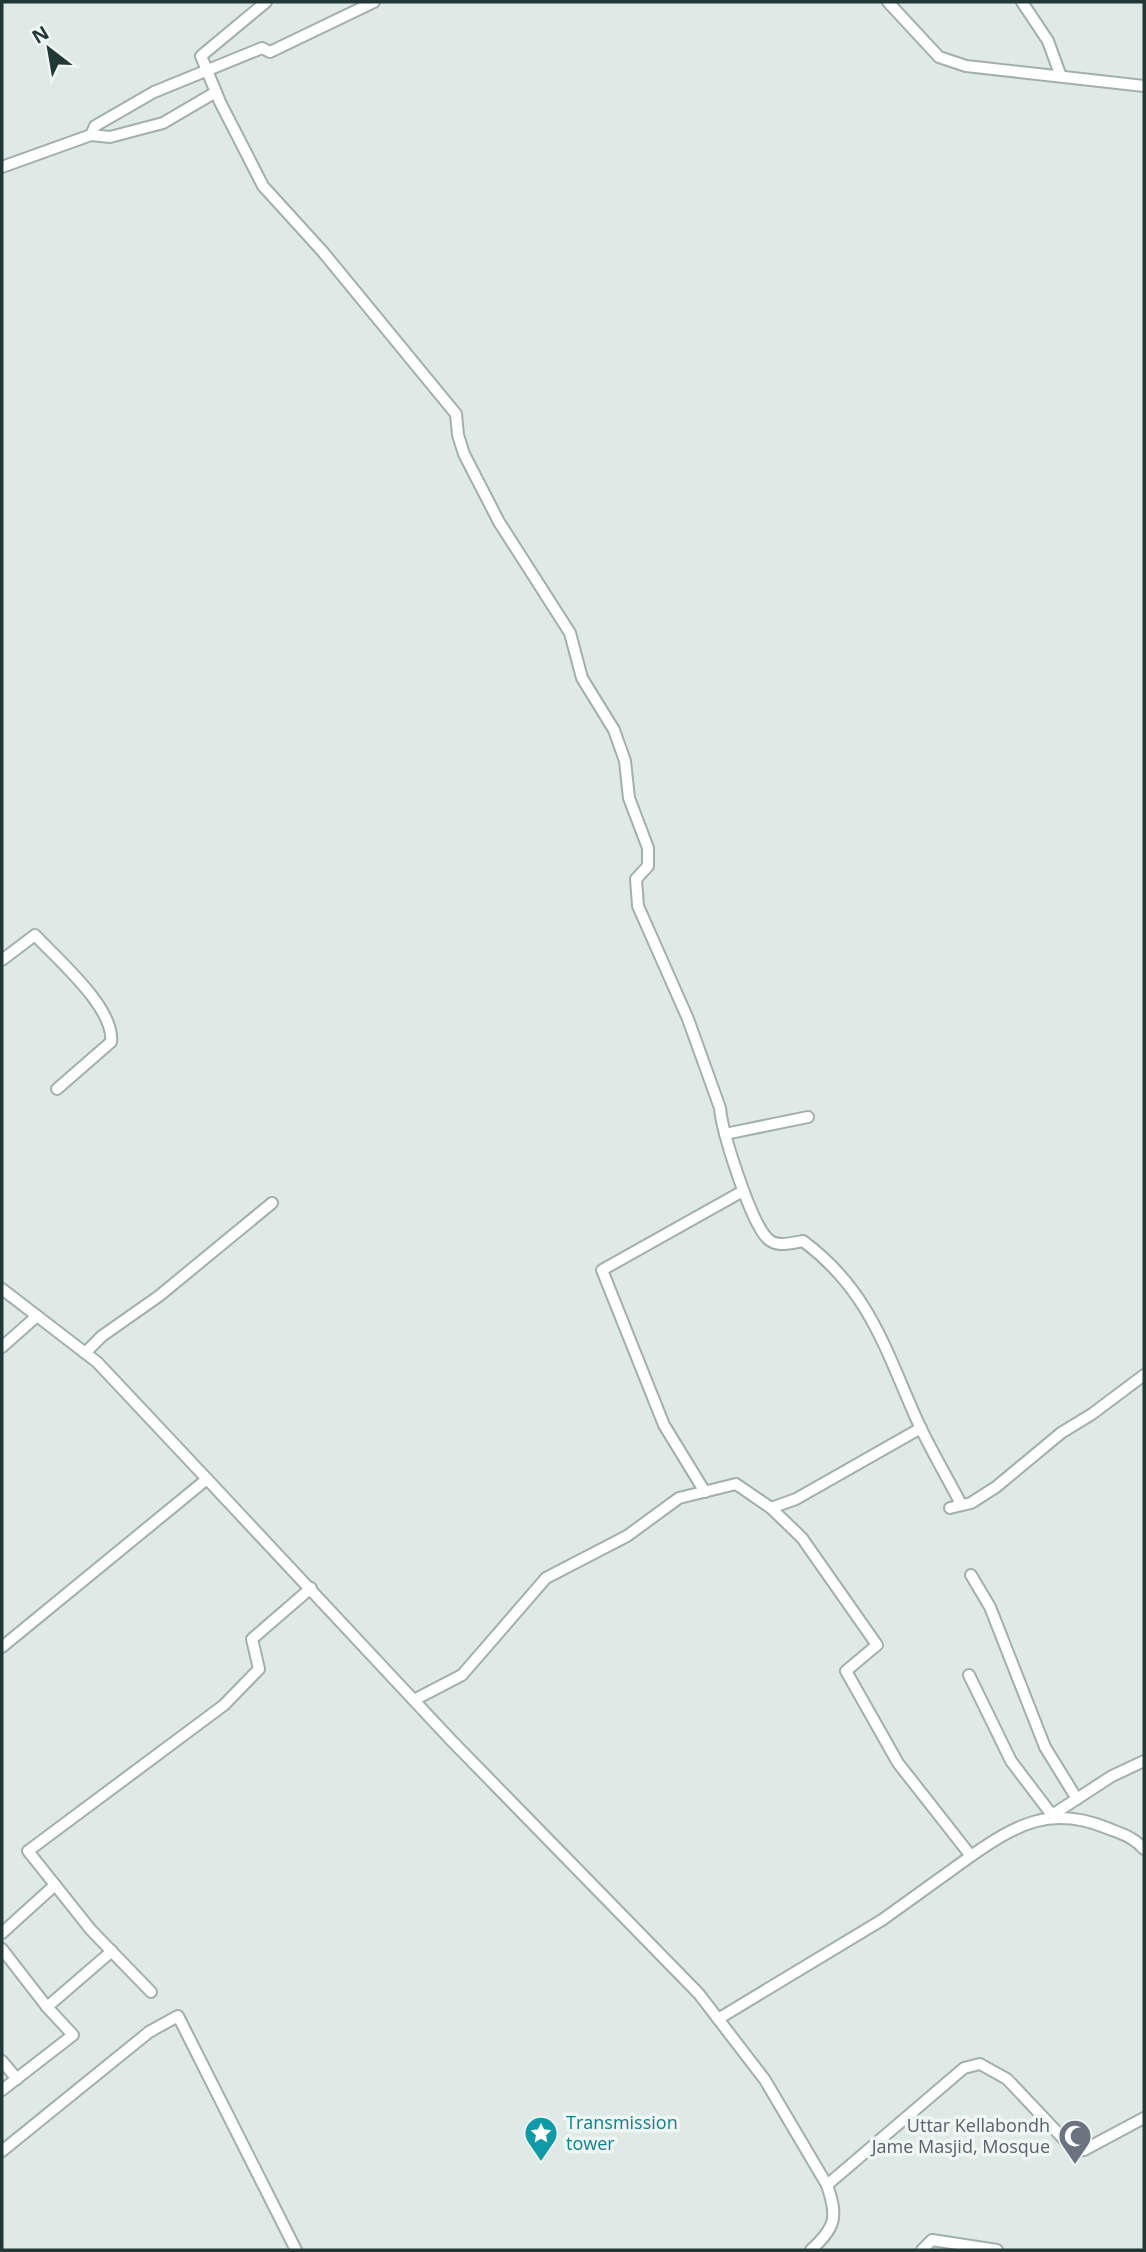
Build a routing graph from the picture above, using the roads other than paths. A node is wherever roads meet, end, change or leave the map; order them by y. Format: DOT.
graph roads {
  1 [pos="266,2"];
  2 [pos="374,2"];
  3 [pos="888,2"];
  4 [pos="1022,2"];
  5 [pos="206,69"];
  6 [pos="1060,74"];
  7 [pos="1144,86"];
  8 [pos="216,92"];
  9 [pos="91,135"];
  10 [pos="2,167"];
  11 [pos="2,960"];
  12 [pos="58,1089"];
  13 [pos="808,1117"];
  14 [pos="725,1134"];
  15 [pos="743,1191"];
  16 [pos="272,1203"];
  17 [pos="2,1289"];
  18 [pos="37,1316"];
  19 [pos="2,1347"];
  20 [pos="85,1353"];
  21 [pos="1144,1375"];
  22 [pos="921,1428"];
  23 [pos="207,1479"];
  24 [pos="705,1492"];
  25 [pos="771,1508"];
  26 [pos="971,1575"];
  27 [pos="311,1588"];
  28 [pos="2,1647"];
  29 [pos="970,1675"];
  30 [pos="414,1700"];
  31 [pos="1144,1761"];
  32 [pos="1077,1799"];
  33 [pos="1144,1849"];
  34 [pos="971,1856"];
  35 [pos="55,1885"];
  36 [pos="2,1933"];
  37 [pos="2,1949"];
  38 [pos="112,1951"];
  39 [pos="151,1992"];
  40 [pos="47,2007"];
  41 [pos="718,2019"];
  42 [pos="2,2060"];
  43 [pos="18,2079"];
  44 [pos="2,2091"];
  45 [pos="1144,2118"];
  46 [pos="2,2151"];
  47 [pos="827,2185"];
  48 [pos="296,2250"];
  49 [pos="811,2250"];
  50 [pos="922,2250"];
  51 [pos="997,2250"];
  1 -- 5 [label="street"];
  2 -- 5 [label="street"];
  3 -- 6 [label="street"];
  4 -- 6 [label="street"];
  5 -- 8 [label="street"];
  5 -- 9 [label="street"];
  6 -- 7 [label="street"];
  8 -- 9 [label="street"];
  8 -- 14 [label="street"];
  9 -- 10 [label="street"];
  11 -- 12 [label="street"];
  13 -- 14 [label="street"];
  14 -- 15 [label="street"];
  15 -- 22 [label="street"];
  15 -- 24 [label="street"];
  16 -- 20 [label="street"];
  17 -- 18 [label="street"];
  18 -- 19 [label="street"];
  18 -- 20 [label="street"];
  20 -- 23 [label="street"];
  21 -- 22 [label="street"];
  22 -- 25 [label="street"];
  23 -- 27 [label="street"];
  23 -- 28 [label="street"];
  24 -- 25 [label="street"];
  24 -- 30 [label="street"];
  25 -- 34 [label="street"];
  26 -- 32 [label="street"];
  27 -- 30 [label="street"];
  27 -- 35 [label="street"];
  29 -- 32 [label="street"];
  30 -- 41 [label="street"];
  31 -- 32 [label="street"];
  33 -- 34 [label="street"];
  34 -- 41 [label="street"];
  35 -- 36 [label="street"];
  35 -- 38 [label="street"];
  37 -- 40 [label="street"];
  38 -- 39 [label="street"];
  38 -- 40 [label="street"];
  40 -- 43 [label="street"];
  41 -- 47 [label="street"];
  42 -- 43 [label="street"];
  43 -- 44 [label="street"];
  45 -- 47 [label="street"];
  46 -- 48 [label="street"];
  47 -- 49 [label="street"];
  50 -- 51 [label="street"];
}
